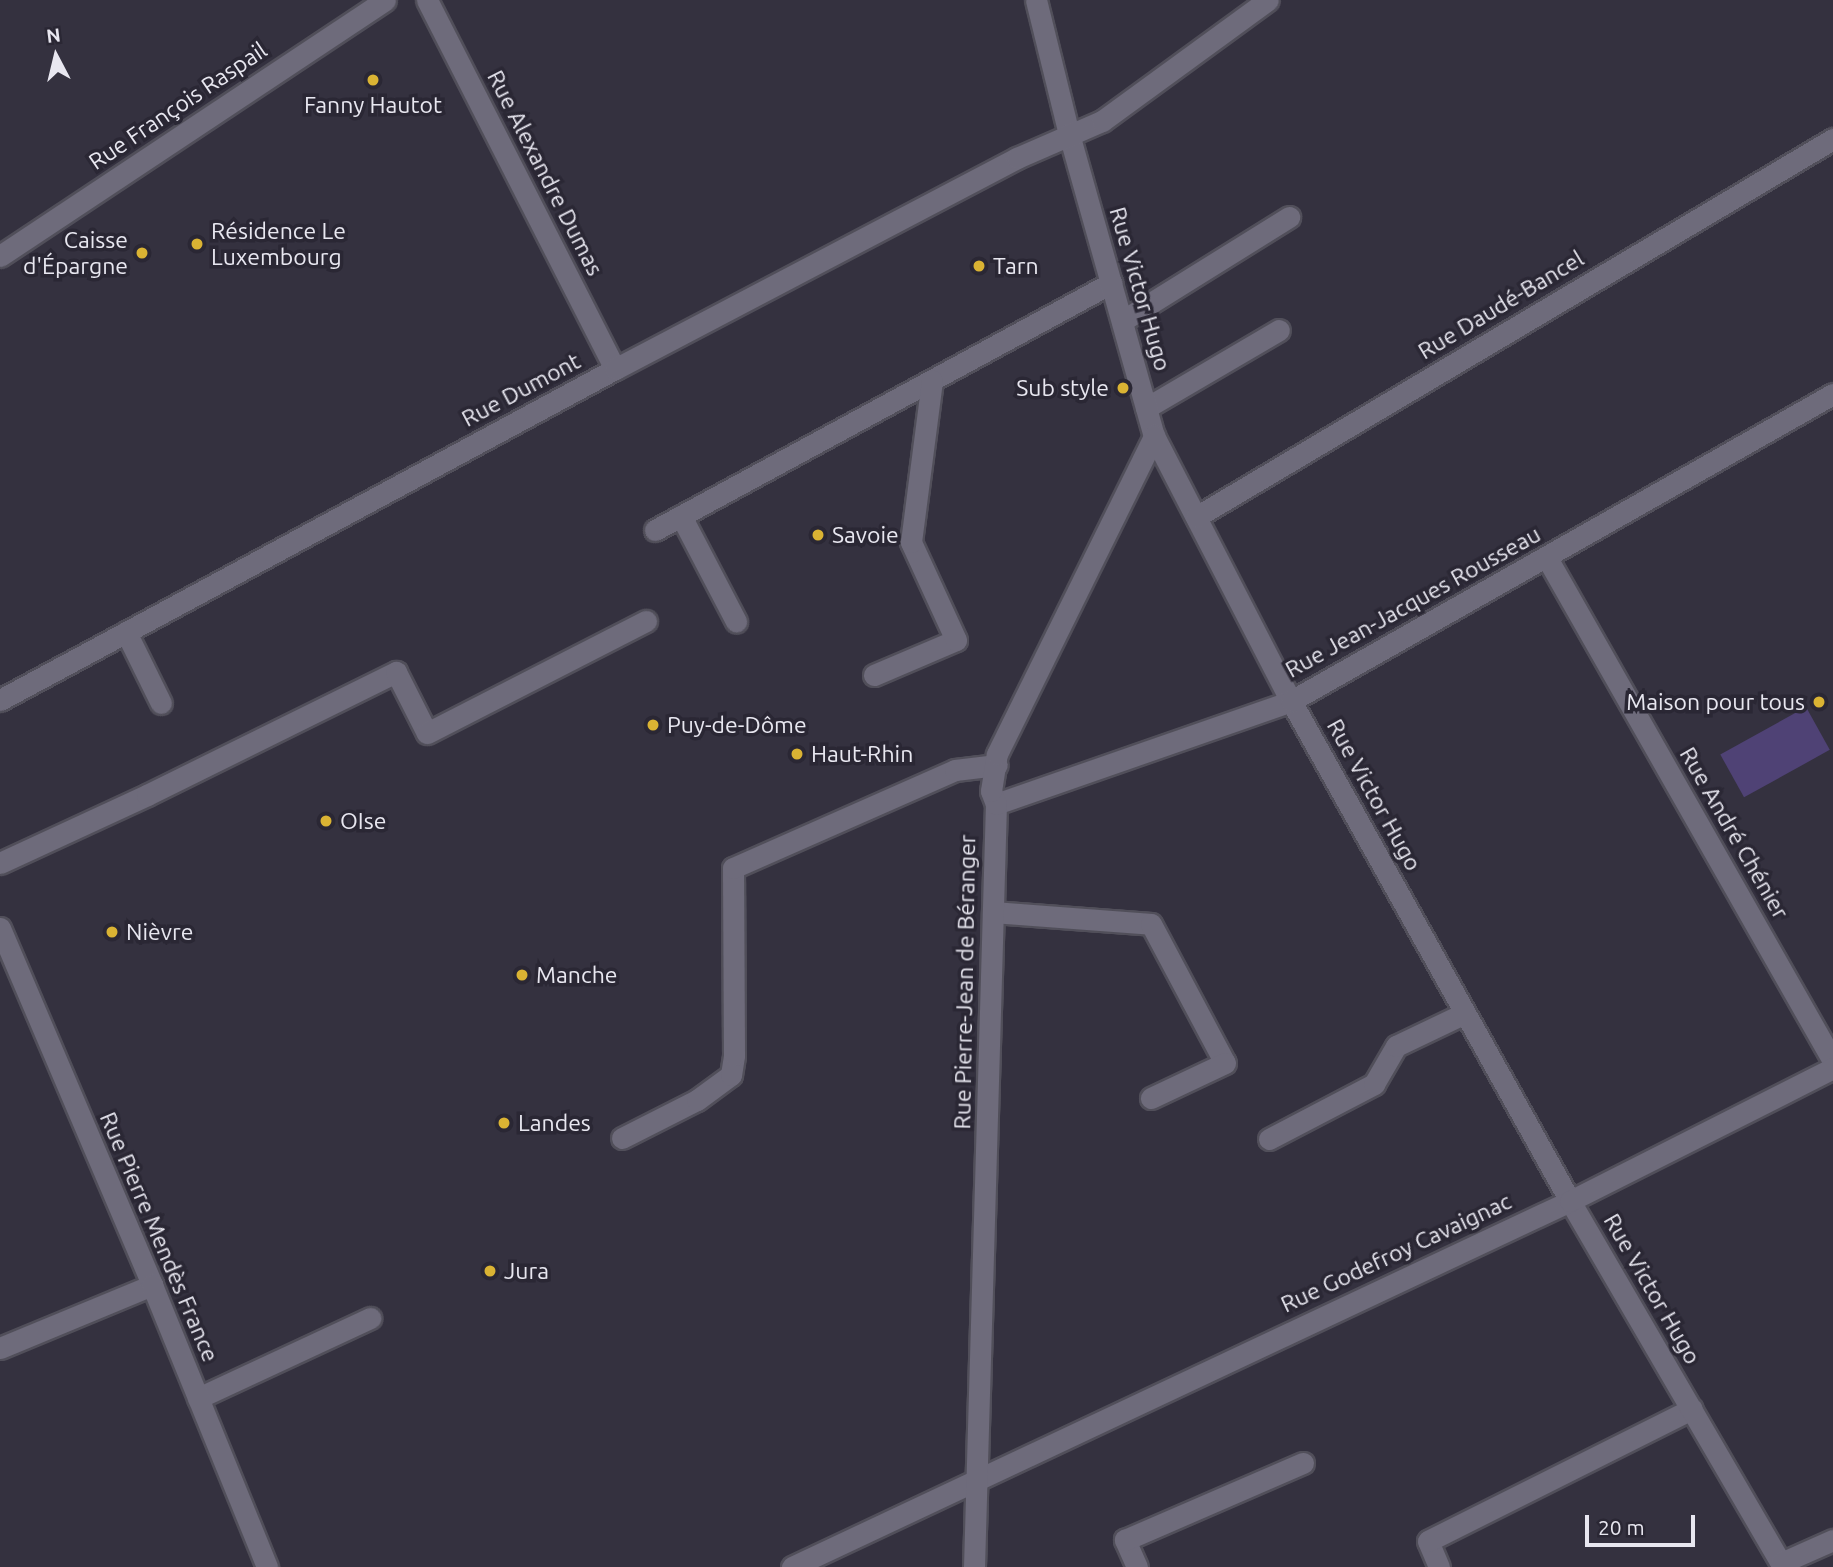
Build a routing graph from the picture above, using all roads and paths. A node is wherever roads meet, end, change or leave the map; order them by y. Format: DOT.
graph roads {
  1 [pos="384,0"];
  2 [pos="427,0"];
  3 [pos="1036,0"];
  4 [pos="1268,0"];
  5 [pos="1069,134"];
  6 [pos="1833,139"];
  7 [pos="1289,217"];
  8 [pos="0,256"];
  9 [pos="1111,283"];
  10 [pos="1122,321"];
  11 [pos="1279,330"];
  12 [pos="615,369"];
  13 [pos="932,380"];
  14 [pos="1833,394"];
  15 [pos="1146,408"];
  16 [pos="1154,436"];
  17 [pos="681,516"];
  18 [pos="1196,517"];
  19 [pos="655,530"];
  20 [pos="1547,558"];
  21 [pos="646,621"];
  22 [pos="736,621"];
  23 [pos="126,632"];
  24 [pos="874,675"];
  25 [pos="0,699"];
  26 [pos="1292,701"];
  27 [pos="160,703"];
  28 [pos="997,765"];
  29 [pos="996,804"];
  30 [pos="0,863"];
  31 [pos="993,912"];
  32 [pos="0,928"];
  33 [pos="1465,1013"];
  34 [pos="1833,1061"];
  35 [pos="1833,1068"];
  36 [pos="1151,1098"];
  37 [pos="622,1138"];
  38 [pos="1269,1139"];
  39 [pos="1570,1201"];
  40 [pos="152,1284"];
  41 [pos="370,1318"];
  42 [pos="0,1348"];
  43 [pos="198,1398"];
  44 [pos="1692,1409"];
  45 [pos="1303,1463"];
  46 [pos="978,1479"];
  47 [pos="1833,1540"];
  48 [pos="1782,1565"];
  49 [pos="267,1567"];
  50 [pos="792,1567"];
  51 [pos="974,1567"];
  52 [pos="1137,1567"];
  53 [pos="1439,1567"];
  1 -- 8 [label="street, Rue François Raspail"];
  2 -- 12 [label="street, Rue Alexandre Dumas"];
  3 -- 5 [label="street, Rue Victor Hugo"];
  4 -- 5 [label="street, Rue Dumont"];
  5 -- 9 [label="street, Rue Victor Hugo"];
  5 -- 12 [label="street, Rue Dumont"];
  6 -- 18 [label="street, Rue Daudé-Bancel"];
  7 -- 10 [label="street"];
  9 -- 10 [label="street, Rue Victor Hugo"];
  9 -- 13 [label="street"];
  10 -- 15 [label="street, Rue Victor Hugo"];
  11 -- 15 [label="street"];
  12 -- 23 [label="street, Rue Dumont"];
  13 -- 17 [label="street"];
  13 -- 24 [label="street"];
  14 -- 20 [label="street, Rue Jean-Jacques Rousseau"];
  15 -- 16 [label="street, Rue Victor Hugo"];
  16 -- 18 [label="street, Rue Victor Hugo"];
  16 -- 28 [label="street, Rue Pierre-Jean de Béranger"];
  17 -- 19 [label="street"];
  17 -- 22 [label="street"];
  18 -- 26 [label="street, Rue Victor Hugo"];
  20 -- 26 [label="street, Rue Jean-Jacques Rousseau"];
  20 -- 34 [label="street, Rue André Chénier"];
  21 -- 30 [label="street"];
  23 -- 25 [label="street, Rue Dumont"];
  23 -- 27 [label="street"];
  26 -- 29 [label="street, Rue Jean-Jacques Rousseau"];
  26 -- 33 [label="street, Rue Victor Hugo"];
  28 -- 29 [label="street, Rue Pierre-Jean de Béranger"];
  28 -- 37 [label="street"];
  29 -- 31 [label="street, Rue Pierre-Jean de Béranger"];
  31 -- 36 [label="street"];
  31 -- 46 [label="street, Rue Pierre-Jean de Béranger"];
  32 -- 40 [label="street, Rue Pierre Mendès France"];
  33 -- 38 [label="street"];
  33 -- 39 [label="street, Rue Victor Hugo"];
  35 -- 39 [label="street, Rue Godefroy Cavaignac"];
  39 -- 44 [label="street, Rue Victor Hugo"];
  39 -- 46 [label="street, Rue Godefroy Cavaignac"];
  40 -- 42 [label="street"];
  40 -- 43 [label="street, Rue Pierre Mendès France"];
  41 -- 43 [label="street"];
  43 -- 49 [label="street, Rue Pierre Mendès France"];
  44 -- 48 [label="street, Rue Victor Hugo"];
  44 -- 53 [label="street"];
  45 -- 52 [label="street"];
  46 -- 50 [label="street, Rue Godefroy Cavaignac"];
  46 -- 51 [label="street, Rue Pierre-Jean de Béranger"];
  47 -- 48 [label="street"];
}
